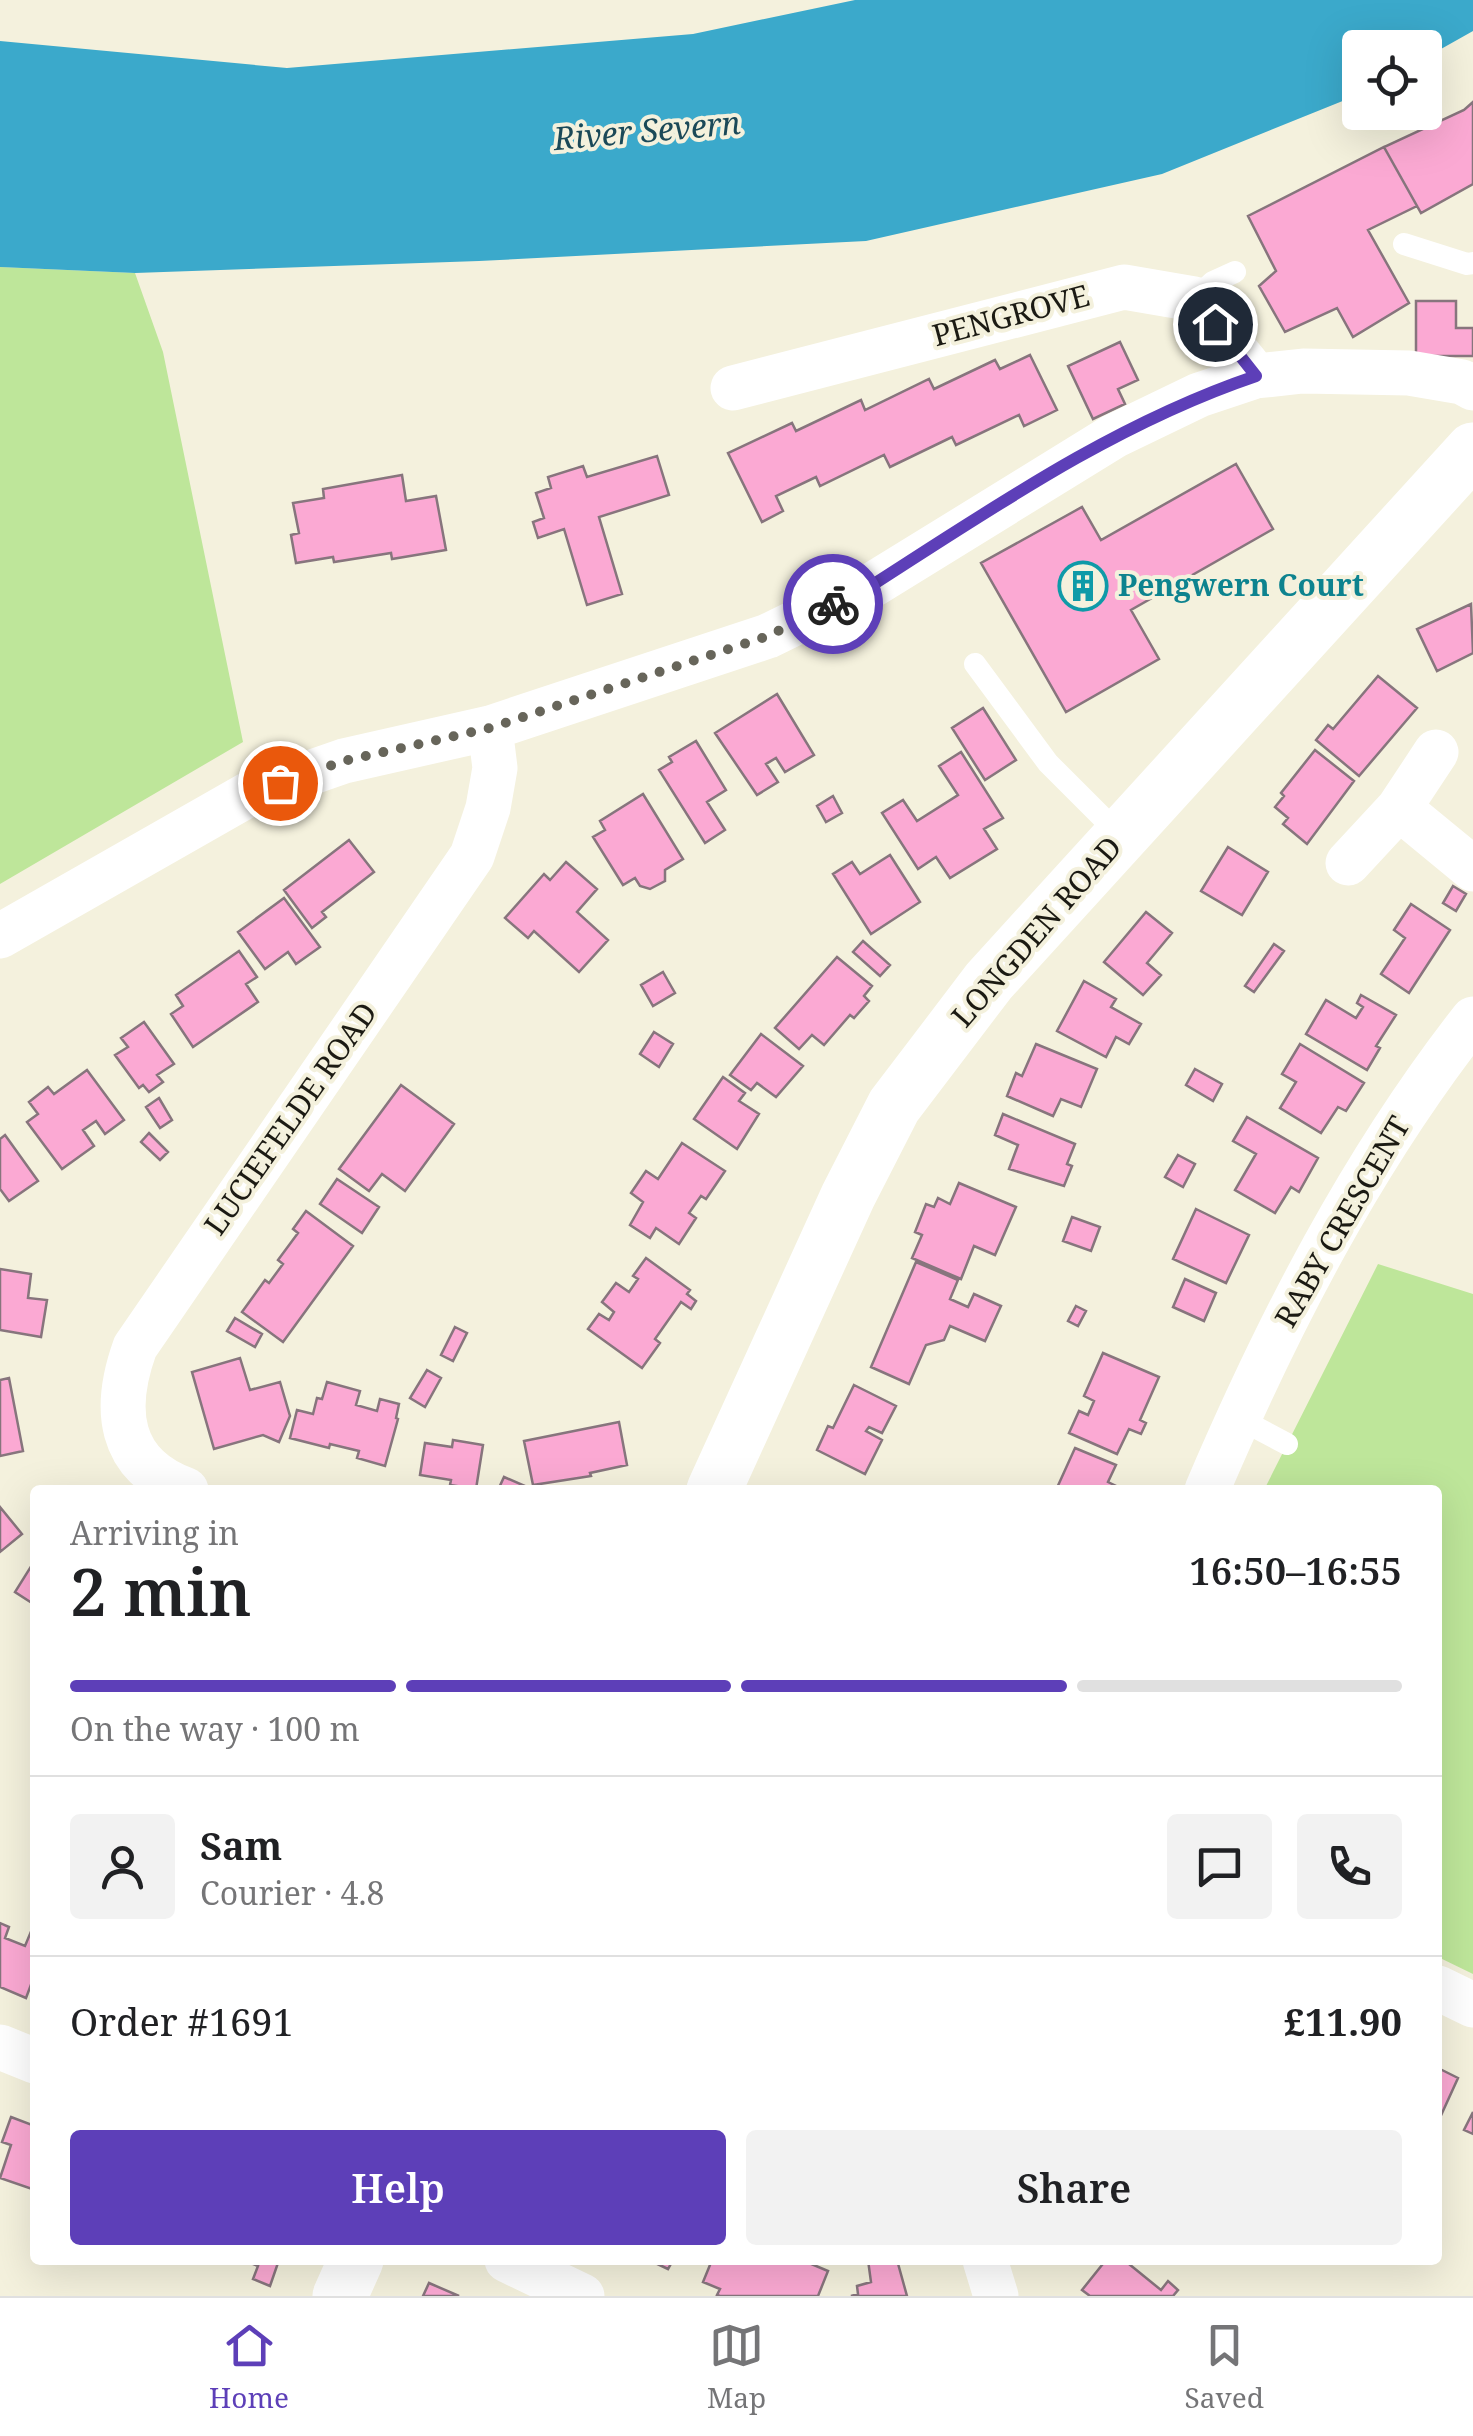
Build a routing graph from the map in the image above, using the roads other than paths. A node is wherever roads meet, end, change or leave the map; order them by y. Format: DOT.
graph roads {
  1 [pos="1404,244"];
  2 [pos="1473,263"];
  3 [pos="1235,272"];
  4 [pos="1194,299"];
  5 [pos="1256,376"];
  6 [pos="733,388"];
  7 [pos="1473,388"];
  8 [pos="1473,450"];
  9 [pos="975,664"];
  10 [pos="490,728"];
  11 [pos="1436,752"];
  12 [pos="1399,808"];
  13 [pos="1120,835"];
  14 [pos="1348,862"];
  15 [pos="1473,869"];
  16 [pos="0,936"];
  17 [pos="1473,1019"];
  18 [pos="1238,1418"];
  19 [pos="1287,1444"];
  20 [pos="171,1485"];
  21 [pos="716,1485"];
  22 [pos="1209,1485"];
  23 [pos="1442,1990"];
  24 [pos="1473,2005"];
  25 [pos="0,2047"];
  26 [pos="30,2058"];
  27 [pos="354,2265"];
  28 [pos="517,2265"];
  29 [pos="986,2265"];
  30 [pos="340,2296"];
  31 [pos="582,2296"];
  32 [pos="996,2296"];
  1 -- 2 [label="lane"];
  3 -- 4 [label="lane"];
  4 -- 5 [label="street"];
  4 -- 6 [label="street, PENGROVE"];
  5 -- 7 [label="street"];
  5 -- 10 [label="street"];
  8 -- 13 [label="street, LONGDEN ROAD"];
  9 -- 13 [label="lane"];
  10 -- 16 [label="street"];
  10 -- 20 [label="street, LUCIEFELDE ROAD"];
  11 -- 12 [label="street"];
  12 -- 14 [label="street"];
  12 -- 15 [label="street"];
  13 -- 21 [label="street, LONGDEN ROAD"];
  17 -- 18 [label="street, RABY CRESCENT"];
  18 -- 19 [label="lane"];
  18 -- 22 [label="street, RABY CRESCENT"];
  23 -- 24 [label="street"];
  25 -- 26 [label="street"];
  27 -- 30 [label="street"];
  28 -- 31 [label="street"];
  29 -- 32 [label="street"];
}
